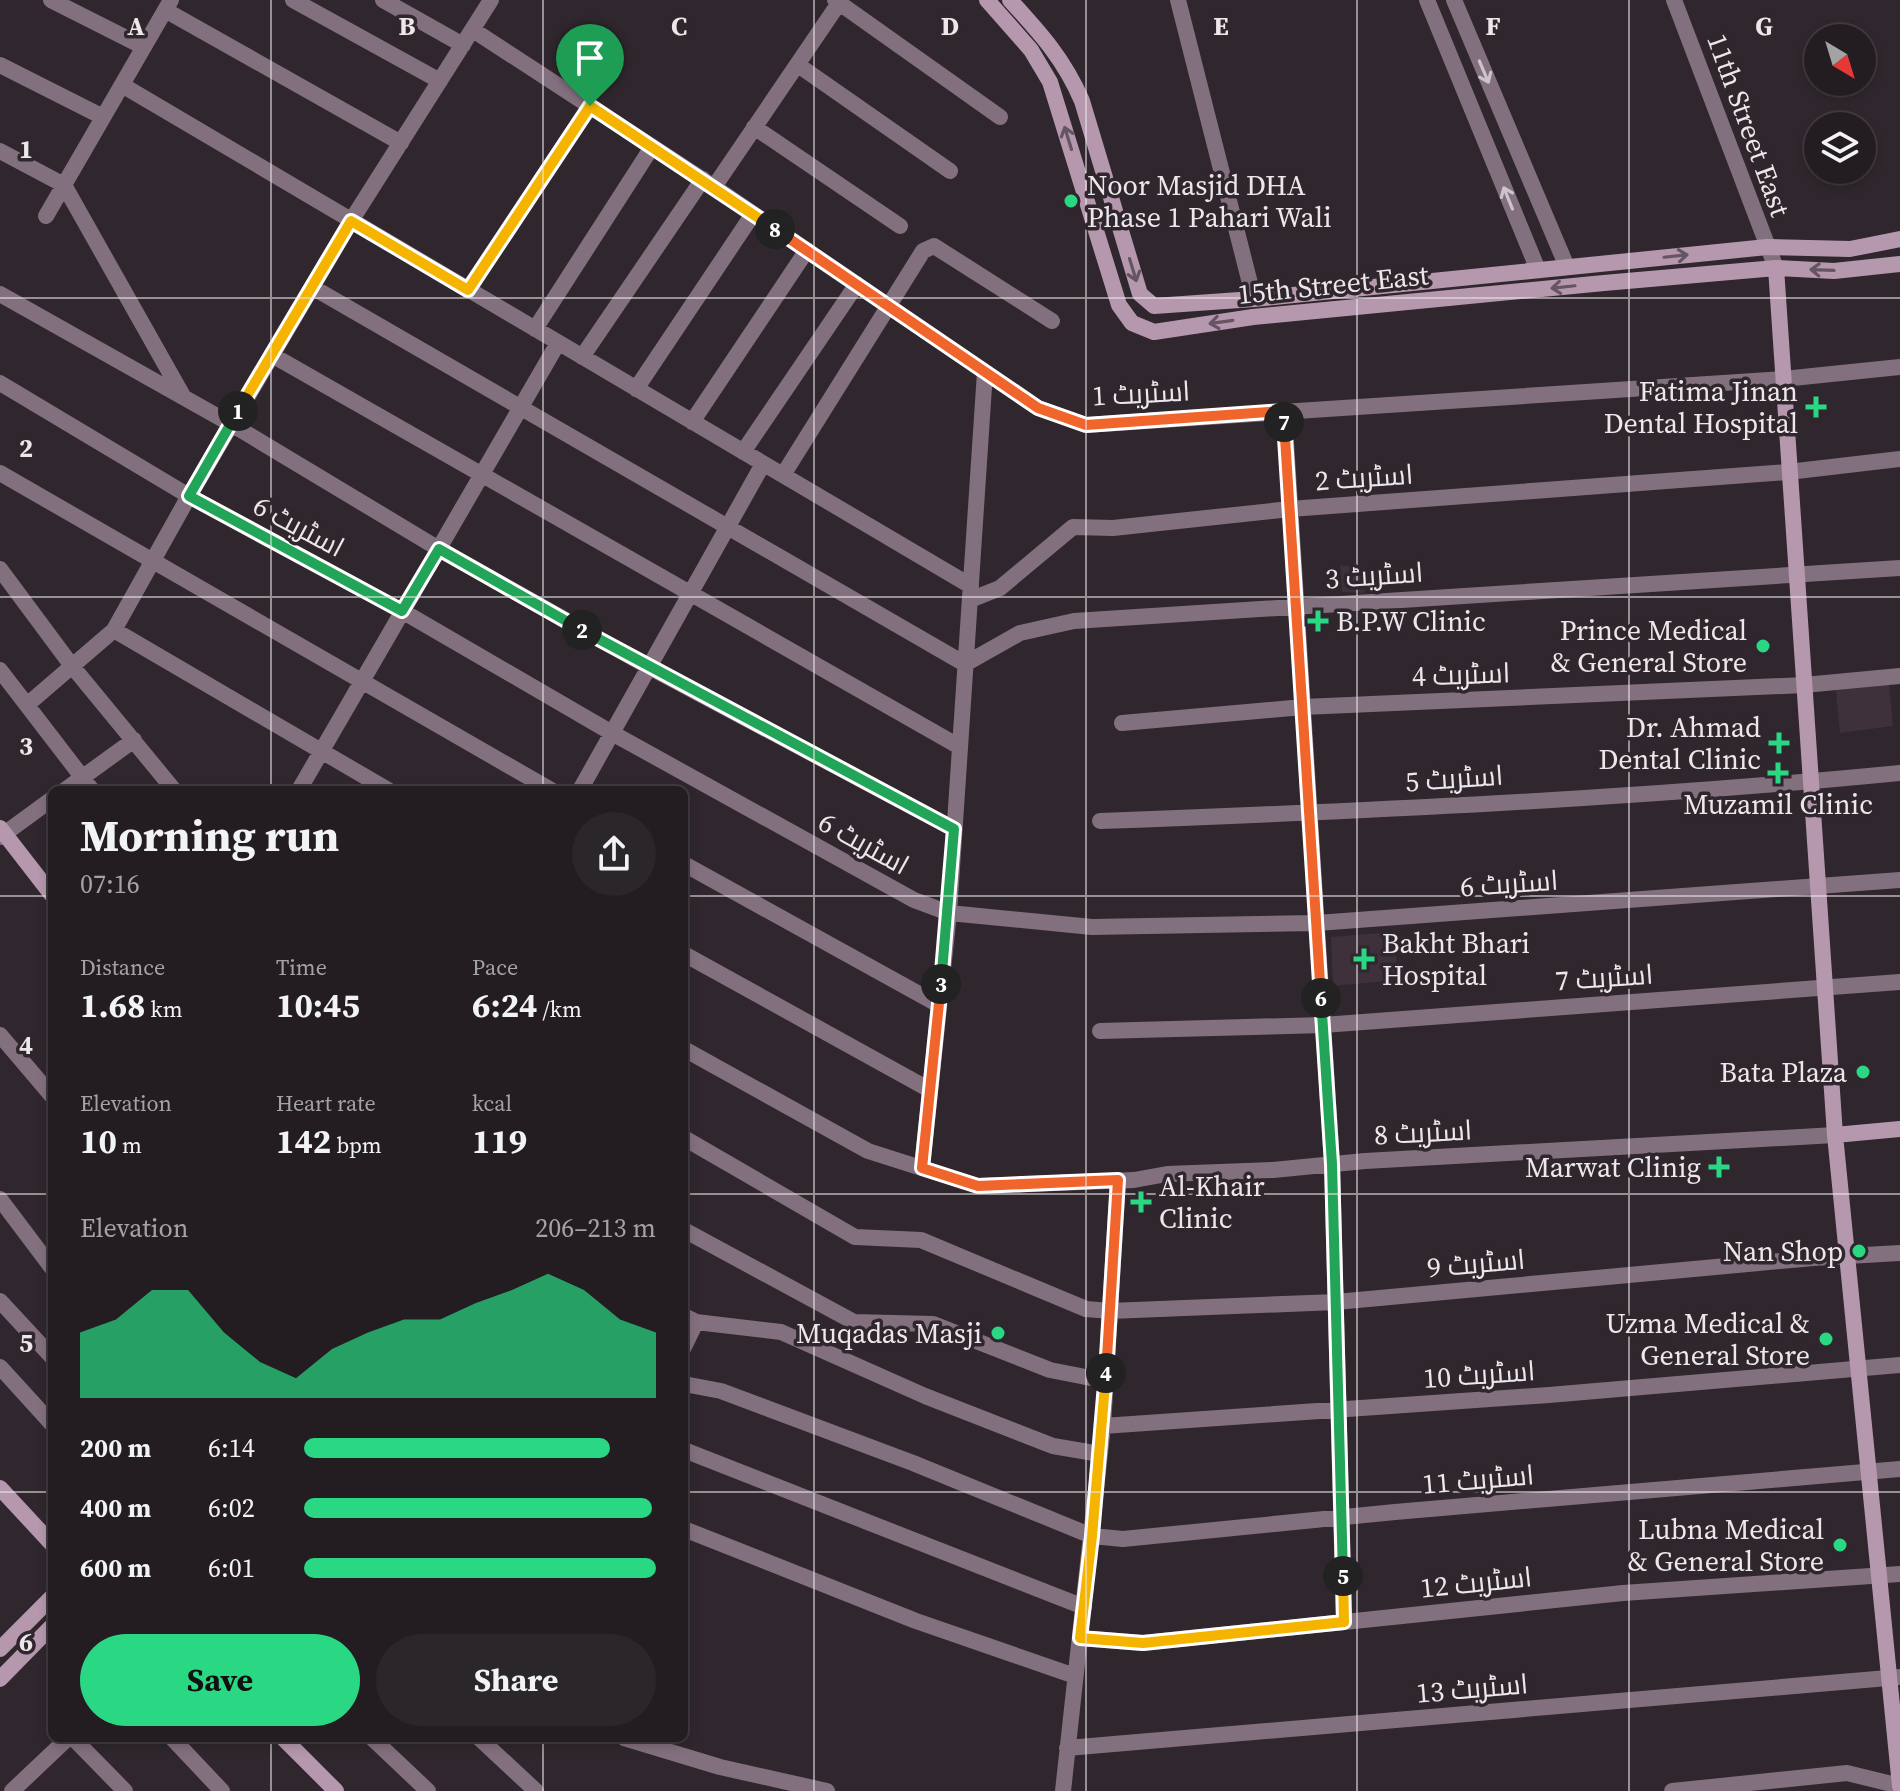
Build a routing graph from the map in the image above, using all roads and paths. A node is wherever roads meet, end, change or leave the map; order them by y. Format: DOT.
graph roads {
  1 [pos="51,0"];
  2 [pos="293,0"];
  3 [pos="383,0"];
  4 [pos="491,0"];
  5 [pos="987,0"];
  6 [pos="1010,0"];
  7 [pos="1178,0"];
  8 [pos="1427,0"];
  9 [pos="1454,0"];
  10 [pos="1674,0"];
  11 [pos="837,2"];
  12 [pos="168,5"];
  13 [pos="468,38"];
  14 [pos="144,47"];
  15 [pos="0,65"];
  16 [pos="798,65"];
  17 [pos="440,81"];
  18 [pos="122,85"];
  19 [pos="590,106"];
  20 [pos="103,117"];
  21 [pos="1000,117"];
  22 [pos="754,127"];
  23 [pos="401,143"];
  24 [pos="652,147"];
  25 [pos="0,151"];
  26 [pos="950,171"];
  27 [pos="708,183"];
  28 [pos="64,185"];
  29 [pos="753,214"];
  30 [pos="46,216"];
  31 [pos="351,221"];
  32 [pos="900,226"];
  33 [pos="1900,239"];
  34 [pos="1767,247"];
  35 [pos="807,250"];
  36 [pos="1900,264"];
  37 [pos="1567,267"];
  38 [pos="1776,268"];
  39 [pos="1538,270"];
  40 [pos="857,284"];
  41 [pos="312,287"];
  42 [pos="468,290"];
  43 [pos="0,294"];
  44 [pos="1254,299"];
  45 [pos="888,306"];
  46 [pos="1052,321"];
  47 [pos="535,329"];
  48 [pos="558,343"];
  49 [pos="272,355"];
  50 [pos="582,357"];
  51 [pos="1900,367"];
  52 [pos="985,372"];
  53 [pos="1783,379"];
  54 [pos="0,383"];
  55 [pos="636,389"];
  56 [pos="185,398"];
  57 [pos="521,408"];
  58 [pos="1284,411"];
  59 [pos="692,422"];
  60 [pos="231,424"];
  61 [pos="743,452"];
  62 [pos="1900,459"];
  63 [pos="763,464"];
  64 [pos="1788,472"];
  65 [pos="0,473"];
  66 [pos="482,475"];
  67 [pos="783,475"];
  68 [pos="189,496"];
  69 [pos="1290,509"];
  70 [pos="727,527"];
  71 [pos="439,549"];
  72 [pos="151,561"];
  73 [pos="1900,568"];
  74 [pos="0,569"];
  75 [pos="1796,573"];
  76 [pos="970,593"];
  77 [pos="690,594"];
  78 [pos="1296,606"];
  79 [pos="402,611"];
  80 [pos="114,630"];
  81 [pos="965,664"];
  82 [pos="72,666"];
  83 [pos="649,667"];
  84 [pos="0,670"];
  85 [pos="1900,676"];
  86 [pos="361,682"];
  87 [pos="1804,685"];
  88 [pos="28,704"];
  89 [pos="1303,707"];
  90 [pos="1122,723"];
  91 [pos="612,733"];
  92 [pos="134,740"];
  93 [pos="960,747"];
  94 [pos="321,752"];
  95 [pos="1900,773"];
  96 [pos="1810,782"];
  97 [pos="87,784"];
  98 [pos="171,786"];
  99 [pos="301,786"];
  100 [pos="381,786"];
  101 [pos="544,786"];
  102 [pos="582,786"];
  103 [pos="48,802"];
  104 [pos="1309,813"];
  105 [pos="1100,821"];
  106 [pos="954,829"];
  107 [pos="1,833"];
  108 [pos="688,866"];
  109 [pos="1900,880"];
  110 [pos="1818,887"];
  111 [pos="48,890"];
  112 [pos="949,913"];
  113 [pos="1317,923"];
  114 [pos="688,956"];
  115 [pos="1900,982"];
  116 [pos="1824,987"];
  117 [pos="939,1005"];
  118 [pos="1323,1025"];
  119 [pos="1100,1031"];
  120 [pos="0,1035"];
  121 [pos="688,1051"];
  122 [pos="930,1090"];
  123 [pos="48,1091"];
  124 [pos="1900,1129"];
  125 [pos="1835,1135"];
  126 [pos="688,1140"];
  127 [pos="1332,1164"];
  128 [pos="922,1168"];
  129 [pos="1118,1180"];
  130 [pos="0,1199"];
  131 [pos="688,1232"];
  132 [pos="1900,1253"];
  133 [pos="1847,1258"];
  134 [pos="48,1263"];
  135 [pos="0,1301"];
  136 [pos="1336,1302"];
  137 [pos="1110,1311"];
  138 [pos="690,1319"];
  139 [pos="48,1353"];
  140 [pos="1900,1365"];
  141 [pos="0,1367"];
  142 [pos="1858,1370"];
  143 [pos="1106,1381"];
  144 [pos="688,1385"];
  145 [pos="1338,1410"];
  146 [pos="48,1420"];
  147 [pos="1103,1426"];
  148 [pos="688,1452"];
  149 [pos="1100,1454"];
  150 [pos="1900,1469"];
  151 [pos="1868,1473"];
  152 [pos="0,1488"];
  153 [pos="1341,1518"];
  154 [pos="688,1531"];
  155 [pos="1092,1536"];
  156 [pos="48,1540"];
  157 [pos="1900,1574"];
  158 [pos="1879,1576"];
  159 [pos="48,1601"];
  160 [pos="1084,1607"];
  161 [pos="1344,1622"];
  162 [pos="48,1630"];
  163 [pos="1080,1638"];
  164 [pos="0,1649"];
  165 [pos="1075,1676"];
  166 [pos="0,1679"];
  167 [pos="1891,1679"];
  168 [pos="67,1742"];
  169 [pos="75,1742"];
  170 [pos="176,1742"];
  171 [pos="287,1742"];
  172 [pos="376,1742"];
  173 [pos="483,1742"];
  174 [pos="637,1742"];
  175 [pos="1067,1748"];
  176 [pos="1900,1786"];
  177 [pos="21,1788"];
  178 [pos="125,1791"];
  179 [pos="222,1791"];
  180 [pos="336,1791"];
  181 [pos="428,1791"];
  182 [pos="536,1791"];
  183 [pos="827,1791"];
  184 [pos="1063,1791"];
  185 [pos="1672,1791"];
  1 -- 14 [label="street"];
  2 -- 17 [label="street"];
  3 -- 13 [label="street, اسٹریٹ 1"];
  4 -- 13 [label="street"];
  38 -- 5 [label="street, 15th Street East, one-way"];
  6 -- 44 [label="street, 15th Street East, one-way"];
  7 -- 44 [label="street"];
  39 -- 8 [label="street, one-way"];
  9 -- 37 [label="street, one-way"];
  10 -- 34 [label="street, 11th Street East"];
  11 -- 16 [label="street"];
  11 -- 21 [label="street"];
  12 -- 14 [label="street"];
  12 -- 23 [label="street"];
  13 -- 17 [label="street"];
  13 -- 19 [label="street, اسٹریٹ 1"];
  14 -- 18 [label="street"];
  15 -- 20 [label="street"];
  16 -- 22 [label="street"];
  16 -- 26 [label="street"];
  17 -- 23 [label="street"];
  18 -- 20 [label="street"];
  18 -- 31 [label="street"];
  19 -- 24 [label="street, اسٹریٹ 1"];
  19 -- 42 [label="street"];
  20 -- 28 [label="street"];
  22 -- 27 [label="street"];
  22 -- 32 [label="street"];
  23 -- 31 [label="street"];
  24 -- 27 [label="street, اسٹریٹ 1"];
  24 -- 47 [label="street"];
  25 -- 28 [label="street"];
  27 -- 29 [label="street, اسٹریٹ 1"];
  27 -- 50 [label="street"];
  28 -- 30 [label="street"];
  28 -- 56 [label="street"];
  29 -- 35 [label="street, اسٹریٹ 1"];
  29 -- 55 [label="street"];
  31 -- 41 [label="street"];
  31 -- 42 [label="street"];
  33 -- 34 [label="street, 15th Street East"];
  37 -- 34 [label="street, 15th Street East, one-way"];
  34 -- 38 [label="street, 11th Street East"];
  35 -- 40 [label="street, اسٹریٹ 1"];
  35 -- 59 [label="street"];
  36 -- 38 [label="street, 15th Street East, one-way"];
  37 -- 39 [label="street, 15th Street East"];
  38 -- 53 [label="street"];
  39 -- 44 [label="street, 15th Street East"];
  40 -- 45 [label="street, اسٹریٹ 1"];
  40 -- 61 [label="street"];
  41 -- 49 [label="street"];
  41 -- 57 [label="street"];
  42 -- 47 [label="street"];
  43 -- 56 [label="street"];
  45 -- 46 [label="street"];
  45 -- 52 [label="street, اسٹریٹ 1"];
  45 -- 67 [label="street"];
  47 -- 48 [label="street"];
  48 -- 50 [label="street"];
  48 -- 57 [label="street"];
  49 -- 60 [label="street"];
  49 -- 66 [label="street"];
  50 -- 55 [label="street"];
  51 -- 53 [label="street, اسٹریٹ 1"];
  52 -- 58 [label="street, اسٹریٹ 1"];
  52 -- 76 [label="street"];
  53 -- 58 [label="street, اسٹریٹ 1"];
  53 -- 64 [label="street"];
  54 -- 68 [label="street, اسٹریٹ 6"];
  55 -- 59 [label="street"];
  56 -- 60 [label="street"];
  57 -- 66 [label="street"];
  57 -- 70 [label="street"];
  58 -- 69 [label="street"];
  59 -- 61 [label="street"];
  60 -- 68 [label="street"];
  60 -- 71 [label="street"];
  61 -- 63 [label="street"];
  62 -- 64 [label="street, اسٹریٹ 2"];
  63 -- 67 [label="street"];
  63 -- 70 [label="street"];
  64 -- 69 [label="street, اسٹریٹ 2"];
  64 -- 75 [label="street"];
  65 -- 72 [label="street"];
  66 -- 71 [label="street"];
  66 -- 77 [label="street"];
  67 -- 76 [label="street"];
  68 -- 72 [label="street"];
  68 -- 79 [label="street, اسٹریٹ 6"];
  69 -- 76 [label="street, اسٹریٹ 2"];
  69 -- 78 [label="street"];
  70 -- 77 [label="street"];
  70 -- 81 [label="street"];
  71 -- 79 [label="street"];
  71 -- 83 [label="street"];
  72 -- 80 [label="street"];
  72 -- 86 [label="street"];
  73 -- 75 [label="street, اسٹریٹ 3"];
  74 -- 82 [label="street"];
  75 -- 78 [label="street, اسٹریٹ 3"];
  75 -- 87 [label="street"];
  76 -- 81 [label="street"];
  77 -- 83 [label="street"];
  77 -- 93 [label="street"];
  78 -- 81 [label="street, اسٹریٹ 3"];
  78 -- 89 [label="street"];
  79 -- 86 [label="street"];
  79 -- 91 [label="street, اسٹریٹ 6"];
  80 -- 82 [label="street"];
  80 -- 94 [label="street"];
  81 -- 93 [label="street"];
  82 -- 88 [label="street"];
  82 -- 92 [label="street"];
  83 -- 91 [label="street"];
  83 -- 106 [label="street"];
  84 -- 88 [label="street"];
  85 -- 87 [label="street, اسٹریٹ 4"];
  86 -- 94 [label="street"];
  86 -- 101 [label="street"];
  87 -- 89 [label="street, اسٹریٹ 4"];
  87 -- 96 [label="street"];
  88 -- 97 [label="street"];
  89 -- 90 [label="street, اسٹریٹ 4"];
  89 -- 104 [label="street"];
  91 -- 102 [label="street"];
  91 -- 112 [label="street, اسٹریٹ 6"];
  92 -- 97 [label="street"];
  92 -- 98 [label="street"];
  93 -- 106 [label="street"];
  94 -- 99 [label="street"];
  94 -- 100 [label="street"];
  95 -- 96 [label="street, اسٹریٹ 5"];
  96 -- 104 [label="street, اسٹریٹ 5"];
  96 -- 110 [label="street"];
  103 -- 107 [label="street"];
  104 -- 105 [label="street, اسٹریٹ 5"];
  104 -- 113 [label="street"];
  106 -- 112 [label="street"];
  107 -- 111 [label="street"];
  108 -- 117 [label="street"];
  109 -- 110 [label="street, اسٹریٹ 6"];
  110 -- 113 [label="street, اسٹریٹ 6"];
  110 -- 116 [label="street"];
  112 -- 113 [label="street, اسٹریٹ 6"];
  112 -- 117 [label="street"];
  113 -- 118 [label="street"];
  114 -- 122 [label="street"];
  115 -- 116 [label="street, اسٹریٹ 7"];
  116 -- 118 [label="street, اسٹریٹ 7"];
  116 -- 125 [label="street"];
  117 -- 122 [label="street"];
  118 -- 119 [label="street, اسٹریٹ 7"];
  118 -- 127 [label="street"];
  120 -- 123 [label="street"];
  121 -- 128 [label="street, اسٹریٹ 8"];
  122 -- 128 [label="street"];
  124 -- 125 [label="street"];
  125 -- 127 [label="street, اسٹریٹ 8"];
  125 -- 133 [label="street"];
  126 -- 137 [label="street, اسٹریٹ 9"];
  127 -- 129 [label="street, اسٹریٹ 8"];
  127 -- 136 [label="street"];
  128 -- 129 [label="street, اسٹریٹ 8"];
  129 -- 137 [label="street"];
  130 -- 134 [label="street"];
  131 -- 143 [label="street"];
  132 -- 133 [label="street, اسٹریٹ 9"];
  133 -- 136 [label="street, اسٹریٹ 9"];
  133 -- 142 [label="street"];
  135 -- 139 [label="street"];
  136 -- 137 [label="street, اسٹریٹ 9"];
  136 -- 145 [label="street"];
  137 -- 143 [label="street"];
  138 -- 149 [label="street"];
  140 -- 142 [label="street, اسٹریٹ 10"];
  141 -- 146 [label="street"];
  142 -- 145 [label="street, اسٹریٹ 10"];
  142 -- 151 [label="street"];
  143 -- 147 [label="street"];
  144 -- 155 [label="street, اسٹریٹ 11"];
  145 -- 147 [label="street, اسٹریٹ 10"];
  145 -- 153 [label="street"];
  147 -- 149 [label="street"];
  148 -- 160 [label="street"];
  149 -- 155 [label="street"];
  150 -- 151 [label="street, اسٹریٹ 11"];
  151 -- 153 [label="street, اسٹریٹ 11"];
  151 -- 158 [label="street"];
  152 -- 156 [label="street"];
  153 -- 155 [label="street, اسٹریٹ 11"];
  153 -- 161 [label="street"];
  154 -- 165 [label="street"];
  155 -- 160 [label="street"];
  157 -- 158 [label="street, اسٹریٹ 12"];
  158 -- 161 [label="street, اسٹریٹ 12"];
  158 -- 167 [label="street"];
  159 -- 164 [label="street"];
  160 -- 163 [label="street"];
  161 -- 163 [label="street, اسٹریٹ 12"];
  162 -- 166 [label="street"];
  163 -- 165 [label="street"];
  165 -- 175 [label="street"];
  167 -- 175 [label="street, اسٹریٹ 13"];
  167 -- 176 [label="street"];
  168 -- 177 [label="street"];
  169 -- 178 [label="street"];
  170 -- 179 [label="street"];
  171 -- 180 [label="street"];
  172 -- 181 [label="street"];
  173 -- 182 [label="street"];
  174 -- 183 [label="street"];
  175 -- 184 [label="street"];
  176 -- 185 [label="street"];
}
